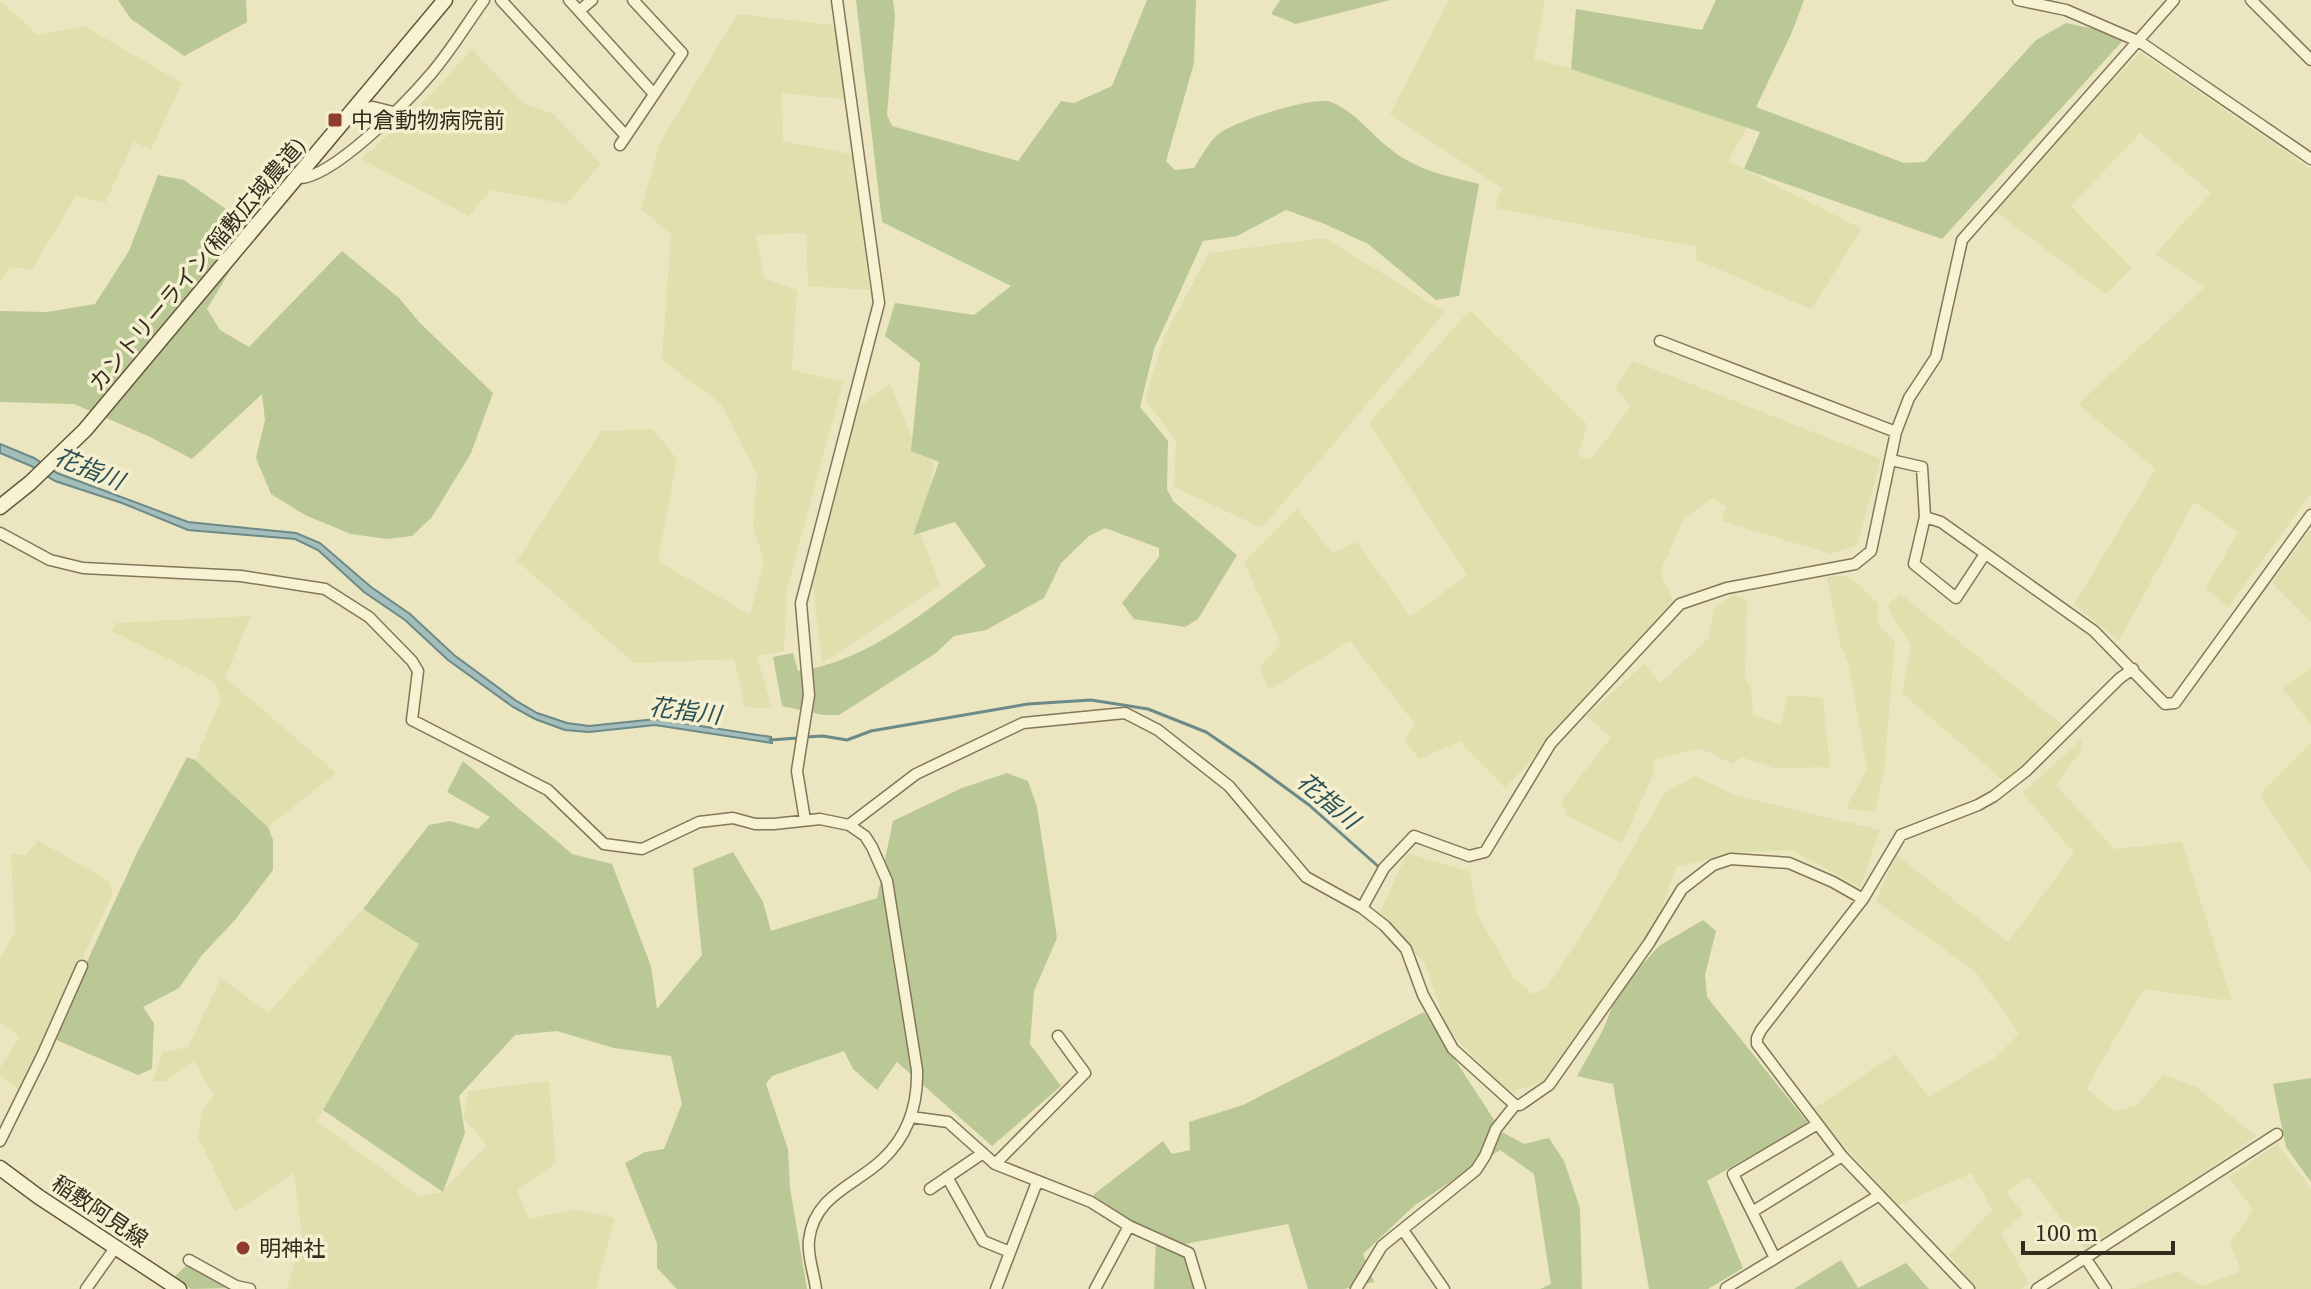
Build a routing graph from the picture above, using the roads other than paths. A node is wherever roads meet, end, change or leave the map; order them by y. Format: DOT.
graph roads {
  1 [pos="445,0"];
  2 [pos="484,0"];
  3 [pos="501,0"];
  4 [pos="569,0"];
  5 [pos="592,0"];
  6 [pos="633,0"];
  7 [pos="837,0"];
  8 [pos="2018,0"];
  9 [pos="2174,0"];
  10 [pos="2251,0"];
  11 [pos="579,11"];
  12 [pos="2140,42"];
  13 [pos="2311,60"];
  14 [pos="654,94"];
  15 [pos="353,111"];
  16 [pos="393,112"];
  17 [pos="2311,159"];
  18 [pos="297,178"];
  19 [pos="1660,341"];
  20 [pos="1896,432"];
  21 [pos="1891,460"];
  22 [pos="0,507"];
  23 [pos="2311,515"];
  24 [pos="1925,517"];
  25 [pos="0,533"];
  26 [pos="1985,554"];
  27 [pos="2133,669"];
  28 [pos="805,820"];
  29 [pos="849,825"];
  30 [pos="1863,899"];
  31 [pos="1362,908"];
  32 [pos="82,966"];
  33 [pos="1058,1036"];
  34 [pos="1515,1105"];
  35 [pos="911,1117"];
  36 [pos="1816,1125"];
  37 [pos="2277,1134"];
  38 [pos="0,1141"];
  39 [pos="983,1153"];
  40 [pos="1842,1156"];
  41 [pos="995,1164"];
  42 [pos="0,1168"];
  43 [pos="947,1177"];
  44 [pos="1037,1182"];
  45 [pos="930,1189"];
  46 [pos="1878,1196"];
  47 [pos="1752,1212"];
  48 [pos="1129,1226"];
  49 [pos="1403,1230"];
  50 [pos="115,1248"];
  51 [pos="1010,1252"];
  52 [pos="1775,1258"];
  53 [pos="2086,1259"];
  54 [pos="189,1260"];
  55 [pos="1726,1288"];
  56 [pos="86,1289"];
  57 [pos="179,1289"];
  58 [pos="250,1289"];
  59 [pos="816,1289"];
  60 [pos="996,1289"];
  61 [pos="1095,1289"];
  62 [pos="1200,1289"];
  63 [pos="1356,1289"];
  64 [pos="1444,1289"];
  65 [pos="1969,1289"];
  66 [pos="2037,1289"];
  67 [pos="2106,1289"];
  1 -- 15 [label="street, カントリーライン(稲敷広域農道)"];
  2 -- 16 [label="street"];
  3 -- 14 [label="street"];
  4 -- 11 [label="street"];
  5 -- 11 [label="street"];
  6 -- 14 [label="street"];
  7 -- 28 [label="street"];
  8 -- 12 [label="street"];
  9 -- 12 [label="street"];
  10 -- 13 [label="street"];
  11 -- 14 [label="street"];
  12 -- 17 [label="street"];
  12 -- 20 [label="street"];
  15 -- 16 [label="street"];
  15 -- 18 [label="street, カントリーライン(稲敷広域農道)"];
  16 -- 18 [label="street"];
  18 -- 22 [label="street, カントリーライン(稲敷広域農道)"];
  19 -- 20 [label="street"];
  20 -- 21 [label="street"];
  21 -- 24 [label="street"];
  21 -- 31 [label="street"];
  23 -- 27 [label="street"];
  24 -- 26 [label="street"];
  24 -- 26 [label="street"];
  25 -- 28 [label="street"];
  26 -- 27 [label="street"];
  27 -- 30 [label="street"];
  28 -- 29 [label="street"];
  29 -- 31 [label="street"];
  29 -- 35 [label="street"];
  30 -- 34 [label="street"];
  30 -- 36 [label="street"];
  31 -- 34 [label="street"];
  32 -- 38 [label="street"];
  33 -- 41 [label="street"];
  34 -- 49 [label="street"];
  35 -- 39 [label="street"];
  35 -- 59 [label="street"];
  36 -- 40 [label="street"];
  36 -- 47 [label="street"];
  37 -- 53 [label="street"];
  39 -- 41 [label="street"];
  39 -- 43 [label="street"];
  40 -- 46 [label="street"];
  40 -- 47 [label="street"];
  41 -- 44 [label="street"];
  42 -- 50 [label="street, 稲敷阿見線"];
  43 -- 45 [label="street"];
  43 -- 51 [label="street"];
  44 -- 48 [label="street"];
  44 -- 51 [label="street"];
  46 -- 52 [label="street"];
  46 -- 65 [label="street"];
  47 -- 52 [label="street"];
  48 -- 61 [label="street"];
  48 -- 62 [label="street"];
  49 -- 63 [label="street"];
  49 -- 64 [label="street"];
  50 -- 56 [label="street"];
  50 -- 57 [label="street, 稲敷阿見線"];
  51 -- 60 [label="street"];
  52 -- 55 [label="street"];
  53 -- 66 [label="street"];
  53 -- 67 [label="street"];
  54 -- 58 [label="street"];
}
